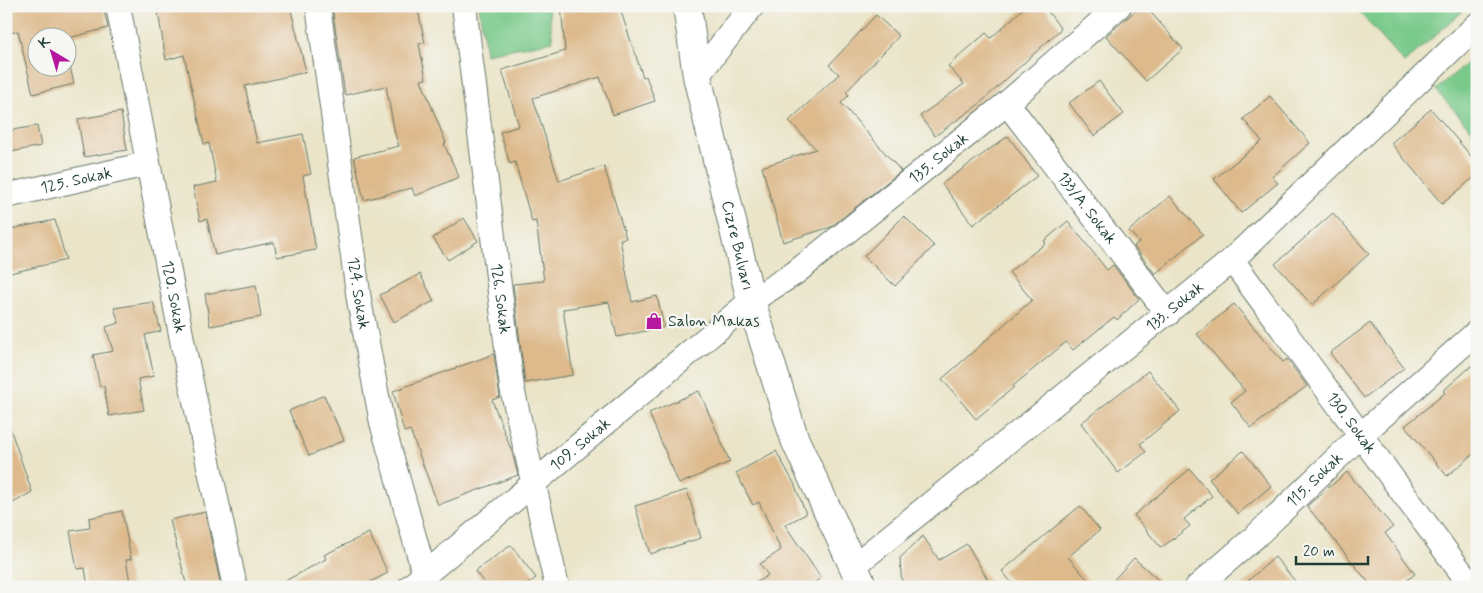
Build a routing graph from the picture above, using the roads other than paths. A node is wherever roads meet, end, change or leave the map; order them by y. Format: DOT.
graph roads {
  1 [pos="118,6"];
  2 [pos="318,6"];
  3 [pos="464,6"];
  4 [pos="687,6"];
  5 [pos="752,6"];
  6 [pos="1119,6"];
  7 [pos="1477,25"];
  8 [pos="697,76"];
  9 [pos="1007,103"];
  10 [pos="147,164"];
  11 [pos="6,196"];
  12 [pos="1232,260"];
  13 [pos="751,301"];
  14 [pos="1168,314"];
  15 [pos="1477,332"];
  16 [pos="1361,435"];
  17 [pos="534,483"];
  18 [pos="859,576"];
  19 [pos="417,581"];
  20 [pos="236,587"];
  21 [pos="557,587"];
  22 [pos="1196,587"];
  23 [pos="1472,587"];
  1 -- 10 [label="street, 120. Sokak"];
  2 -- 19 [label="street, 124. Sokak"];
  3 -- 17 [label="street, 126. Sokak"];
  4 -- 8 [label="main road, Cizre Bulvarı"];
  5 -- 8 [label="street"];
  6 -- 9 [label="street, 135. Sokak"];
  7 -- 12 [label="street, 133. Sokak"];
  8 -- 13 [label="main road, Cizre Bulvarı"];
  9 -- 13 [label="street, 135. Sokak"];
  9 -- 14 [label="street, 133/A. Sokak"];
  10 -- 11 [label="street, 125. Sokak"];
  10 -- 20 [label="street, 120. Sokak"];
  12 -- 14 [label="street, 133. Sokak"];
  12 -- 16 [label="street, 130. Sokak"];
  13 -- 17 [label="street, 109. Sokak"];
  13 -- 18 [label="main road, Cizre Bulvarı"];
  14 -- 18 [label="street, 133. Sokak"];
  15 -- 16 [label="street, 115. Sokak"];
  16 -- 22 [label="street, 115. Sokak"];
  16 -- 23 [label="street, 130. Sokak"];
  17 -- 19 [label="street, 109. Sokak"];
  17 -- 21 [label="street, 126. Sokak"];
}
